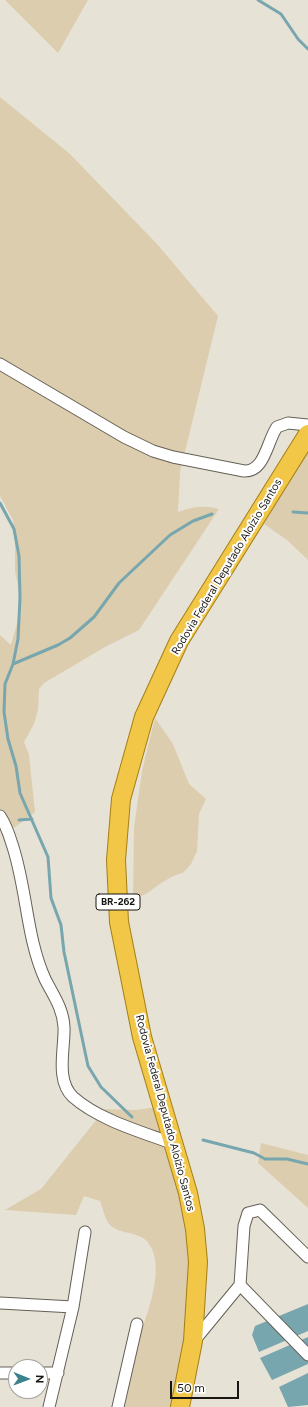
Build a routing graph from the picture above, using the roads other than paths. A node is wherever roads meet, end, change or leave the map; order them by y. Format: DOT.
graph roads {
  1 [pos="0,364"];
  2 [pos="308,425"];
  3 [pos="308,434"];
  4 [pos="0,816"];
  5 [pos="174,1144"];
  6 [pos="85,1232"];
  7 [pos="308,1256"];
  8 [pos="240,1285"];
  9 [pos="0,1303"];
  10 [pos="73,1307"];
  11 [pos="137,1324"];
  12 [pos="193,1341"];
  13 [pos="308,1355"];
  14 [pos="48,1373"];
  15 [pos="58,1373"];
  16 [pos="49,1407"];
  17 [pos="118,1407"];
  18 [pos="180,1407"];
  1 -- 2 [label="street"];
  3 -- 5 [label="highway, Rodovia Federal Deputado Aloízio Santos / BR-262"];
  4 -- 5 [label="street"];
  5 -- 12 [label="highway, Rodovia Federal Deputado Aloízio Santos / BR-262"];
  6 -- 10 [label="street"];
  7 -- 8 [label="street"];
  8 -- 12 [label="street"];
  8 -- 13 [label="street"];
  9 -- 10 [label="street"];
  10 -- 15 [label="street"];
  11 -- 17 [label="street"];
  12 -- 18 [label="highway, Rodovia Federal Deputado Aloízio Santos / BR-262"];
  14 -- 15 [label="street"];
  15 -- 16 [label="street"];
}
